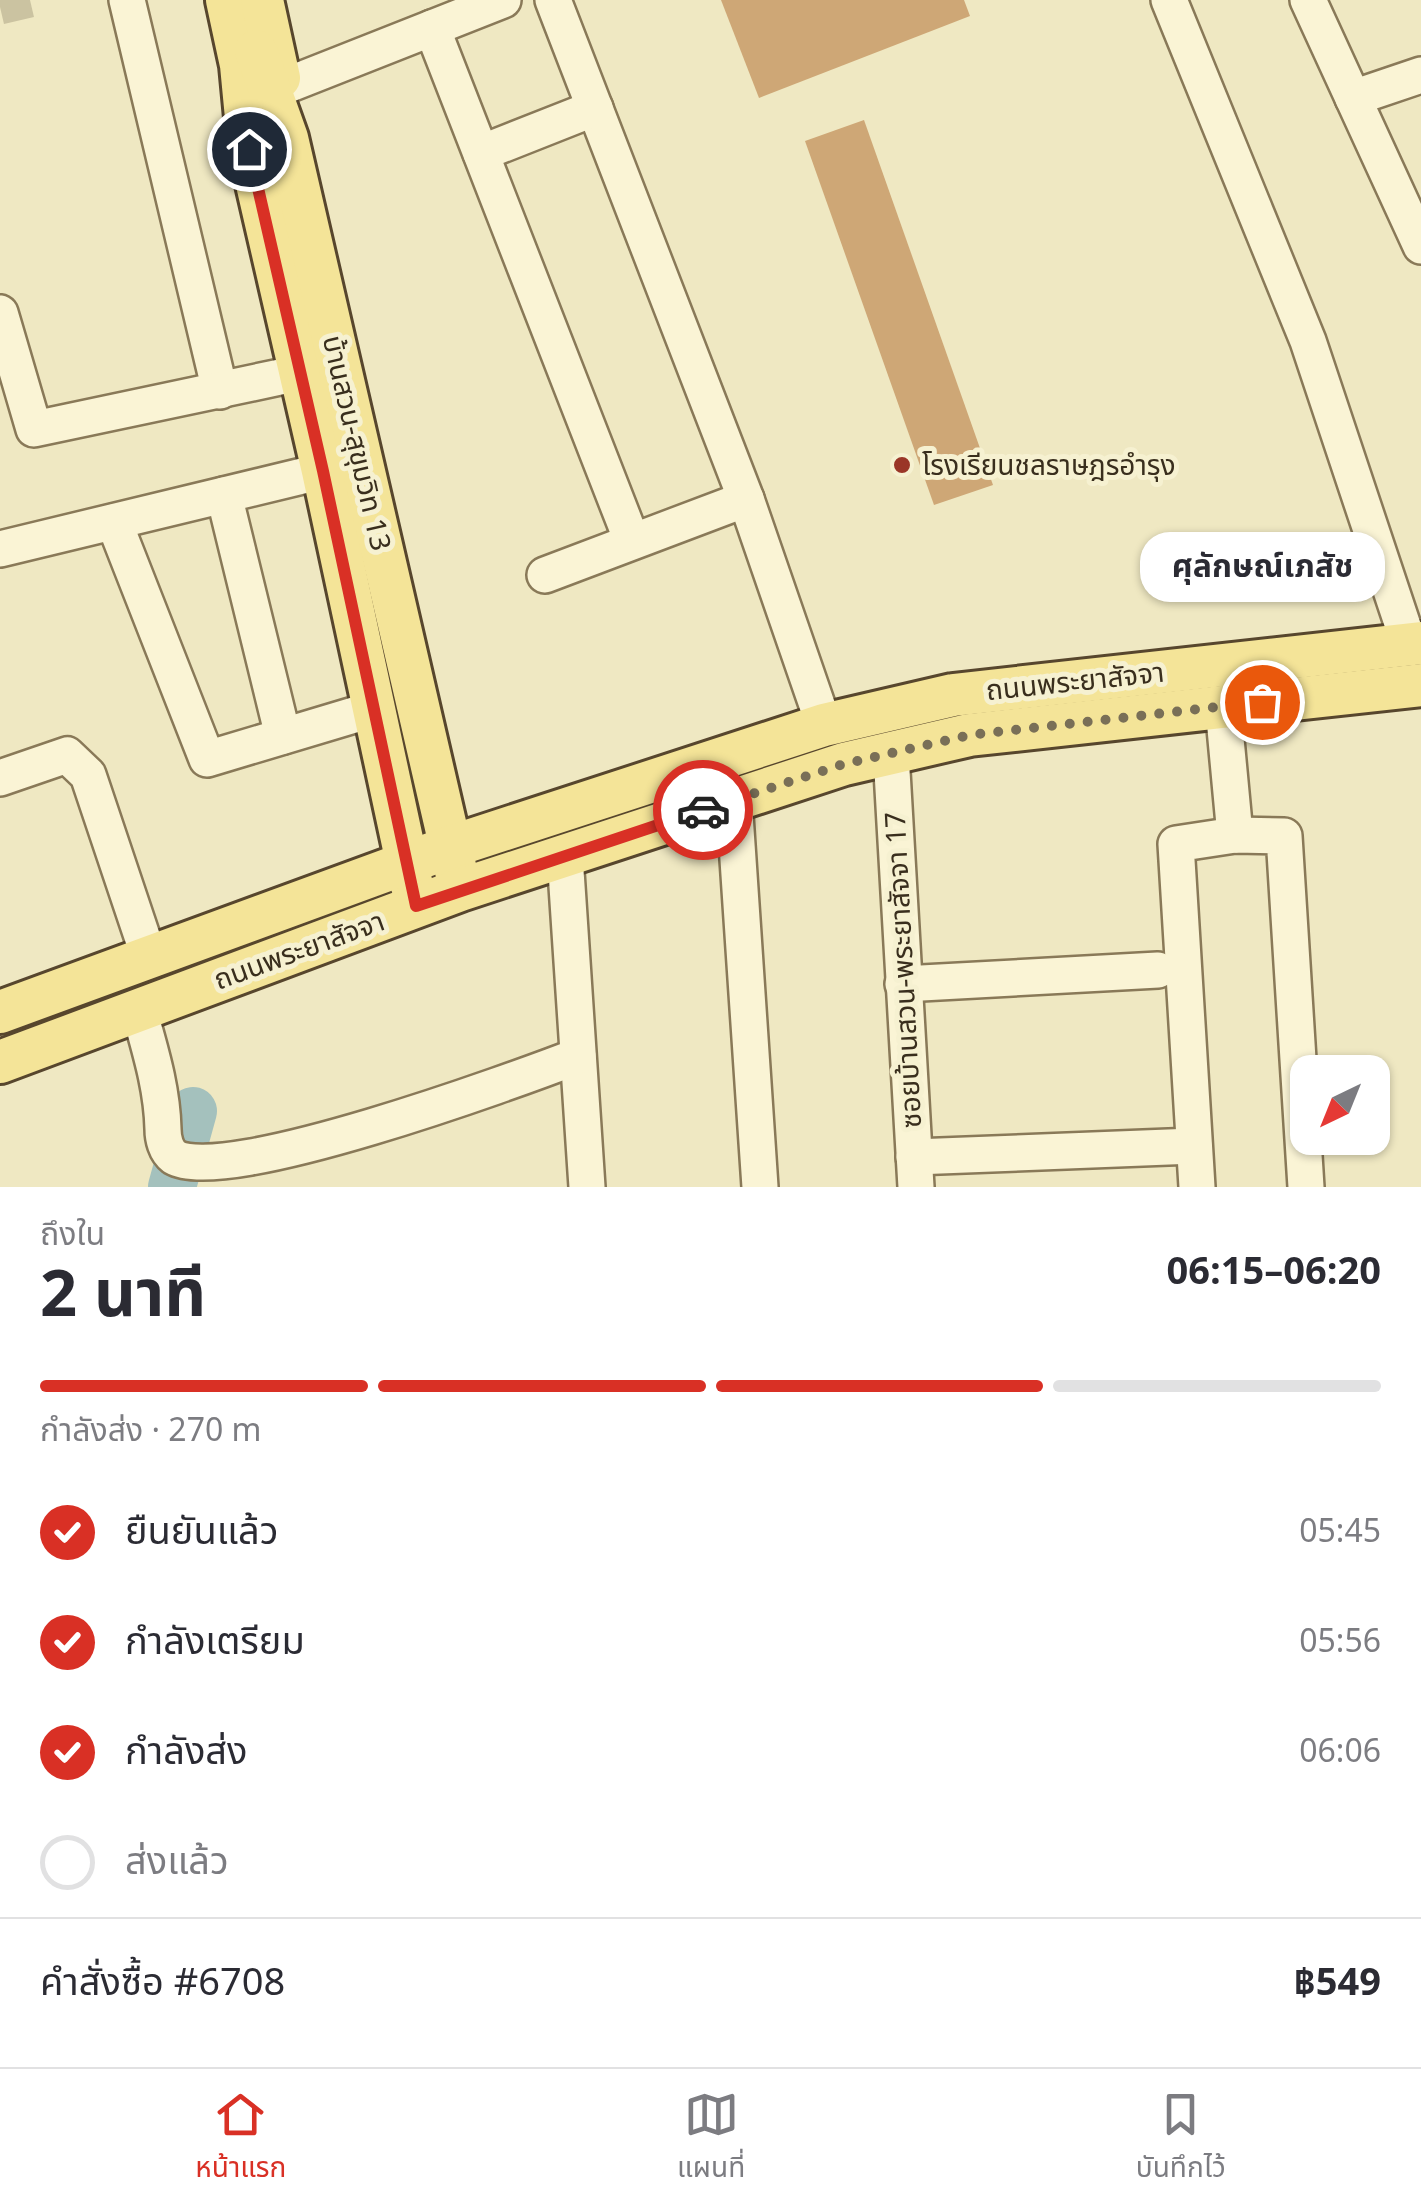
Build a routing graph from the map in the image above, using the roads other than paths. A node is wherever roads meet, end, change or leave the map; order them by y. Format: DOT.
graph roads {
  1 [pos="127,0"];
  2 [pos="202,0"];
  3 [pos="227,0"];
  4 [pos="242,0"];
  5 [pos="262,0"];
  6 [pos="503,0"];
  7 [pos="553,0"];
  8 [pos="1170,0"];
  9 [pos="1308,0"];
  10 [pos="432,28"];
  11 [pos="1421,76"];
  12 [pos="280,88"];
  13 [pos="1353,98"];
  14 [pos="595,108"];
  15 [pos="268,144"];
  16 [pos="480,153"];
  17 [pos="1421,246"];
  18 [pos="0,313"];
  19 [pos="299,373"];
  20 [pos="220,391"];
  21 [pos="323,471"];
  22 [pos="224,495"];
  23 [pos="746,499"];
  24 [pos="114,522"];
  25 [pos="632,541"];
  26 [pos="0,549"];
  27 [pos="545,575"];
  28 [pos="1415,644"];
  29 [pos="1421,685"];
  30 [pos="1223,707"];
  31 [pos="374,709"];
  32 [pos="824,725"];
  33 [pos="283,736"];
  34 [pos="891,754"];
  35 [pos="0,778"];
  36 [pos="734,800"];
  37 [pos="1235,835"];
  38 [pos="450,848"];
  39 [pos="564,856"];
  40 [pos="407,862"];
  41 [pos="460,890"];
  42 [pos="416,906"];
  43 [pos="149,957"];
  44 [pos="1158,970"];
  45 [pos="902,984"];
  46 [pos="139,1010"];
  47 [pos="0,1012"];
  48 [pos="578,1056"];
  49 [pos="0,1062"];
  50 [pos="1194,1146"];
  51 [pos="915,1172"];
  52 [pos="587,1187"];
  53 [pos="760,1187"];
  54 [pos="1197,1187"];
  55 [pos="1306,1187"];
  1 -- 20 [label="street"];
  2 -- 15 [label="main road"];
  3 -- 15 [label="main road, บ้านสวน-สุขุมวิท 13"];
  4 -- 15 [label="main road, บ้านสวน-สุขุมวิท 13"];
  5 -- 12 [label="main road"];
  6 -- 10 [label="street"];
  7 -- 14 [label="street"];
  8 -- 28 [label="street"];
  9 -- 13 [label="street"];
  10 -- 12 [label="street"];
  10 -- 16 [label="street"];
  11 -- 13 [label="street"];
  12 -- 15 [label="main road"];
  13 -- 17 [label="street"];
  14 -- 16 [label="street"];
  14 -- 23 [label="street"];
  15 -- 19 [label="main road, บ้านสวน-สุขุมวิท 13"];
  15 -- 38 [label="main road, บ้านสวน-สุขุมวิท 13"];
  16 -- 25 [label="street"];
  18 -- 20 [label="street"];
  19 -- 20 [label="street"];
  19 -- 21 [label="main road, บ้านสวน-สุขุมวิท 13"];
  21 -- 22 [label="street"];
  21 -- 31 [label="main road, บ้านสวน-สุขุมวิท 13"];
  22 -- 24 [label="street"];
  22 -- 33 [label="street"];
  23 -- 25 [label="street"];
  23 -- 32 [label="street"];
  24 -- 26 [label="street"];
  24 -- 33 [label="street"];
  25 -- 27 [label="street"];
  28 -- 32 [label="main road, ถนนพระยาสัจจา"];
  29 -- 30 [label="main road, ถนนพระยาสัจจา"];
  30 -- 34 [label="main road, ถนนพระยาสัจจา"];
  30 -- 37 [label="street"];
  31 -- 33 [label="street"];
  31 -- 40 [label="main road, บ้านสวน-สุขุมวิท 13"];
  32 -- 38 [label="main road, ถนนพระยาสัจจา"];
  34 -- 36 [label="main road, ถนนพระยาสัจจา"];
  34 -- 45 [label="street, ซอยบ้านสวน-พระยาสัจจา 17"];
  35 -- 43 [label="street"];
  36 -- 39 [label="main road, ถนนพระยาสัจจา"];
  36 -- 53 [label="street"];
  37 -- 50 [label="street"];
  37 -- 55 [label="street"];
  38 -- 40 [label="main road, ถนนพระยาสัจจา"];
  38 -- 41 [label="main road, บ้านสวน-สุขุมวิท 13"];
  39 -- 41 [label="main road, ถนนพระยาสัจจา"];
  39 -- 48 [label="street"];
  40 -- 42 [label="main road, บ้านสวน-สุขุมวิท 13"];
  40 -- 43 [label="main road, ถนนพระยาสัจจา"];
  41 -- 42 [label="main road, ถนนพระยาสัจจา"];
  42 -- 46 [label="main road, ถนนพระยาสัจจา"];
  43 -- 47 [label="main road, ถนนพระยาสัจจา"];
  44 -- 45 [label="street"];
  45 -- 51 [label="street, ซอยบ้านสวน-พระยาสัจจา 17"];
  46 -- 48 [label="street"];
  46 -- 49 [label="main road, ถนนพระยาสัจจา"];
  48 -- 52 [label="street"];
  50 -- 51 [label="street"];
  50 -- 54 [label="street"];
}
